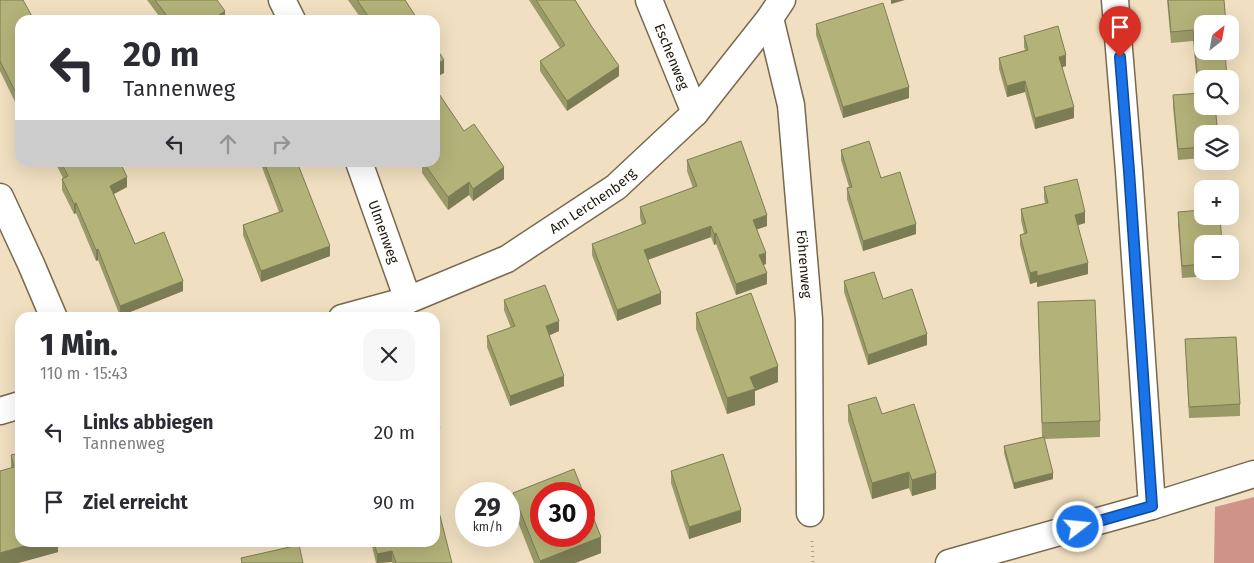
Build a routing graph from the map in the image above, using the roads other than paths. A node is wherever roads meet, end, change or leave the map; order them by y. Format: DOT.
graph roads {
  1 [pos="282,0"];
  2 [pos="649,0"];
  3 [pos="1115,0"];
  4 [pos="776,9"];
  5 [pos="290,15"];
  6 [pos="695,113"];
  7 [pos="361,167"];
  8 [pos="0,197"];
  9 [pos="408,300"];
  10 [pos="52,312"];
  11 [pos="364,312"];
  12 [pos="15,406"];
  13 [pos="0,411"];
  14 [pos="1254,474"];
  15 [pos="1152,506"];
  16 [pos="810,513"];
  17 [pos="949,563"];
  1 -- 5 [label="street"];
  2 -- 6 [label="street, Eschenweg"];
  3 -- 15 [label="street"];
  4 -- 6 [label="street, Am Lerchenberg"];
  4 -- 16 [label="street, Föhrenweg"];
  6 -- 9 [label="street, Am Lerchenberg"];
  7 -- 9 [label="street, Ulmenweg"];
  8 -- 10 [label="street"];
  9 -- 11 [label="street, Am Lerchenberg"];
  12 -- 13 [label="street"];
  14 -- 15 [label="street"];
  15 -- 17 [label="street"];
}
